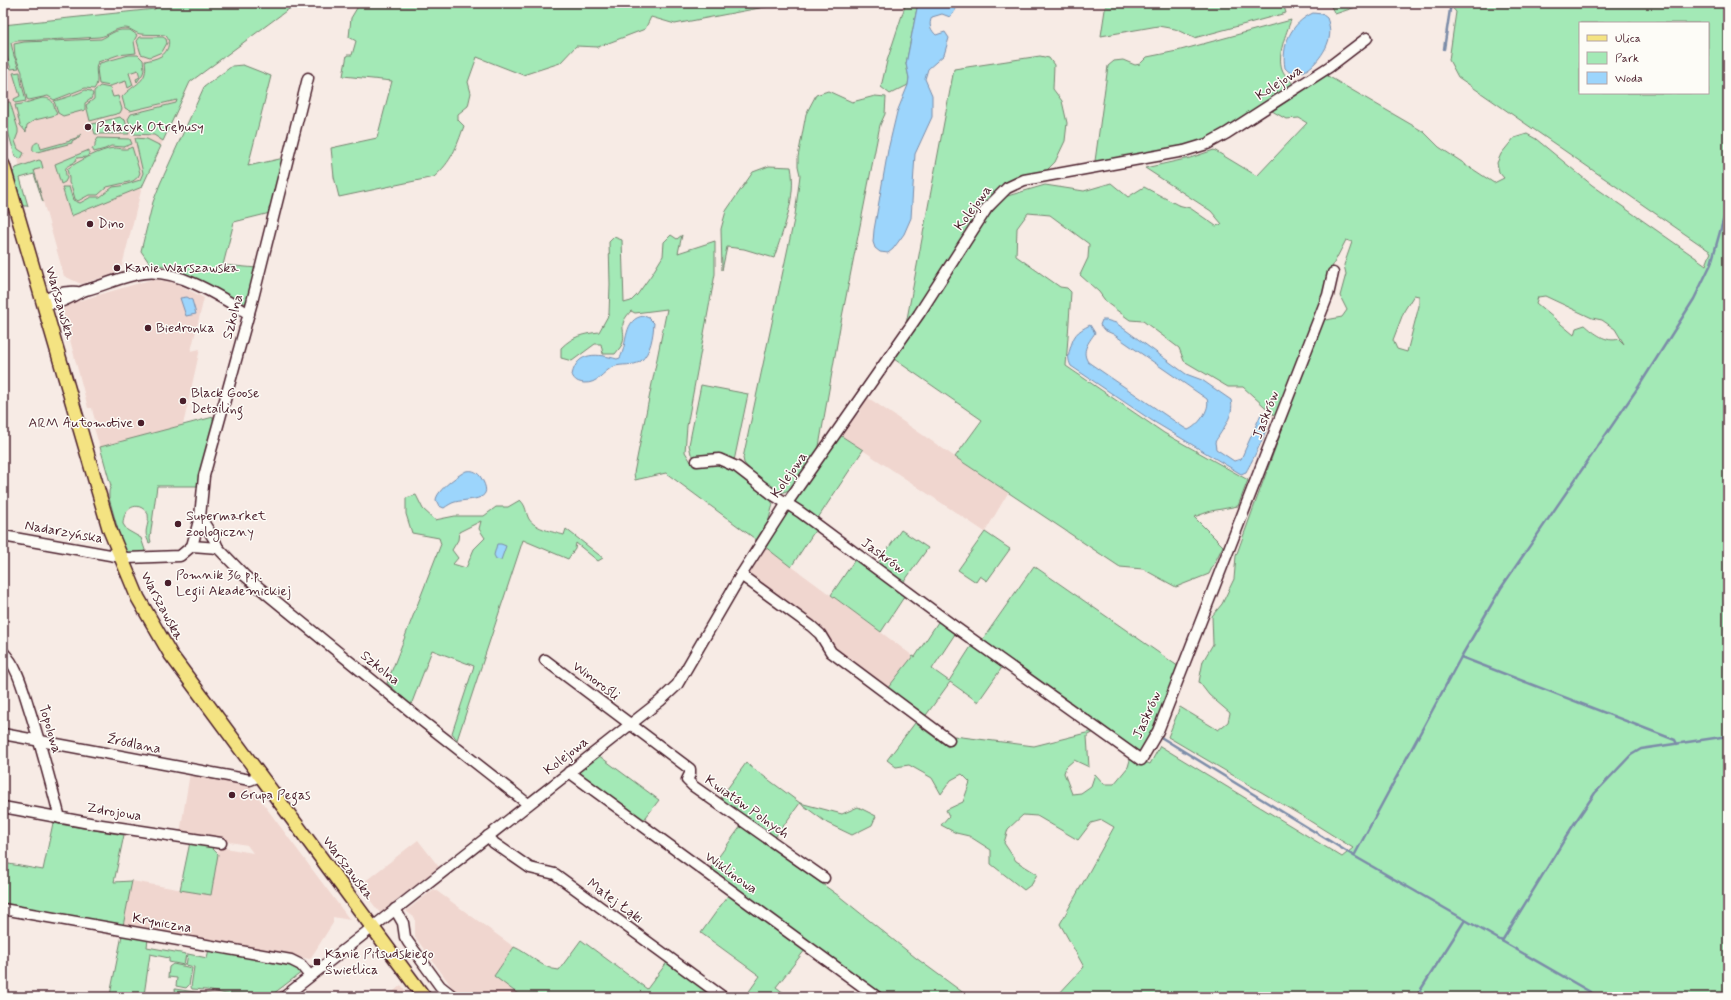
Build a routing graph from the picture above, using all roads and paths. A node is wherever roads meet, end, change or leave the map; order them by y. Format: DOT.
graph roads {
  1 [pos="1367,38"];
  2 [pos="308,78"];
  3 [pos="3,164"];
  4 [pos="1332,273"];
  5 [pos="43,302"];
  6 [pos="249,314"];
  7 [pos="697,461"];
  8 [pos="787,503"];
  9 [pos="200,517"];
  10 [pos="3,536"];
  11 [pos="192,546"];
  12 [pos="218,548"];
  13 [pos="120,558"];
  14 [pos="741,575"];
  15 [pos="3,652"];
  16 [pos="545,660"];
  17 [pos="631,724"];
  18 [pos="3,734"];
  19 [pos="40,740"];
  20 [pos="949,740"];
  21 [pos="569,772"];
  22 [pos="260,776"];
  23 [pos="528,804"];
  24 [pos="3,807"];
  25 [pos="60,818"];
  26 [pos="488,836"];
  27 [pos="221,843"];
  28 [pos="824,878"];
  29 [pos="3,909"];
  30 [pos="395,909"];
  31 [pos="372,928"];
  32 [pos="310,976"];
  33 [pos="284,997"];
  34 [pos="424,997"];
  35 [pos="454,997"];
  36 [pos="723,997"];
  37 [pos="877,997"];
  1 -- 8 [label="street, Kolejowa"];
  2 -- 6 [label="street, Szkolna"];
  3 -- 5 [label="main road, Warszawska"];
  4 -- 8 [label="street, Jaskrów"];
  5 -- 6 [label="street"];
  5 -- 13 [label="main road, Warszawska"];
  6 -- 9 [label="street, Szkolna"];
  7 -- 8 [label="street"];
  8 -- 14 [label="street, Kolejowa"];
  9 -- 11 [label="street, Szkolna"];
  9 -- 12 [label="street, Szkolna"];
  10 -- 13 [label="street, Nadarzyńska"];
  11 -- 12 [label="street"];
  11 -- 13 [label="street"];
  12 -- 23 [label="street, Szkolna"];
  13 -- 22 [label="main road, Warszawska"];
  14 -- 17 [label="street, Kolejowa"];
  14 -- 20 [label="street"];
  15 -- 19 [label="street, Topolowa"];
  16 -- 17 [label="street, Winorośli"];
  17 -- 21 [label="street, Kolejowa"];
  17 -- 28 [label="street, Kwiatów Polnych"];
  18 -- 19 [label="street, Źródlana"];
  19 -- 22 [label="street, Źródlana"];
  19 -- 25 [label="street, Topolowa"];
  21 -- 23 [label="street, Kolejowa"];
  21 -- 37 [label="street, Wiklinowa"];
  22 -- 31 [label="main road, Warszawska"];
  23 -- 26 [label="street, Kolejowa"];
  24 -- 25 [label="street, Zdrojowa"];
  25 -- 27 [label="street, Zdrojowa"];
  26 -- 30 [label="street, Kolejowa"];
  26 -- 36 [label="street, Małej Łąki"];
  29 -- 32 [label="street, Kryniczna"];
  30 -- 31 [label="street, Kolejowa"];
  30 -- 35 [label="street"];
  31 -- 32 [label="street, Kolejowa"];
  31 -- 34 [label="main road, Warszawska"];
  32 -- 33 [label="street, Kolejowa"];
}
